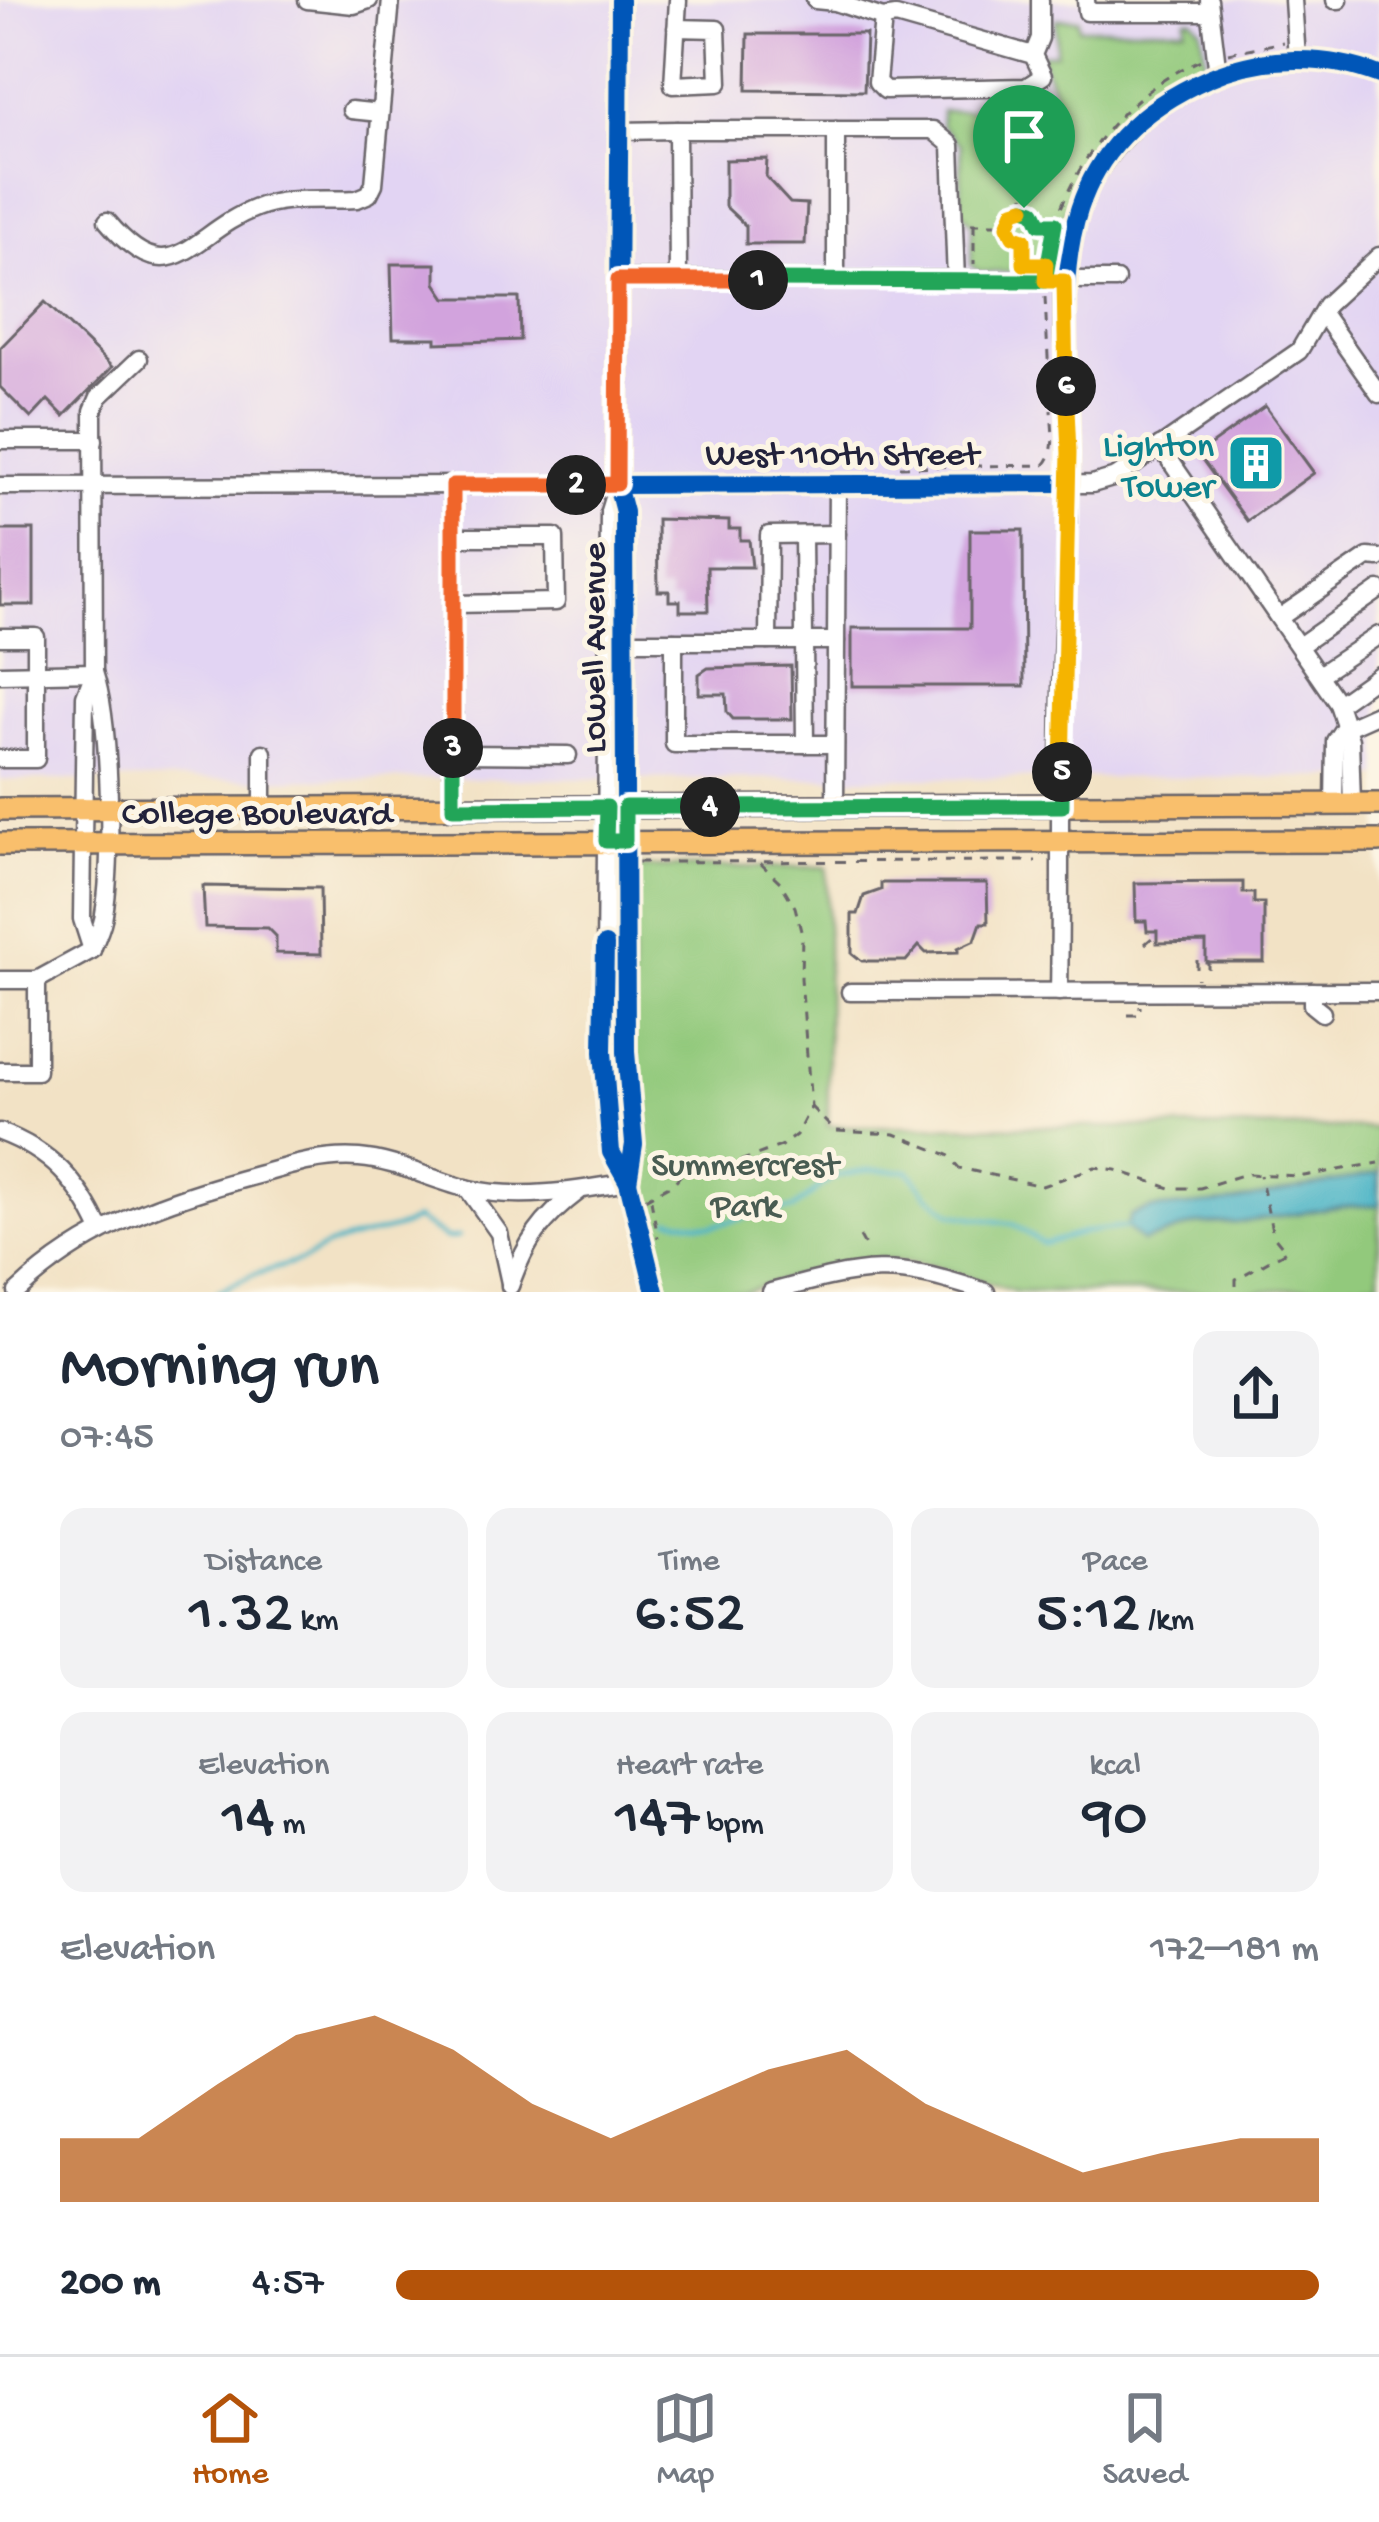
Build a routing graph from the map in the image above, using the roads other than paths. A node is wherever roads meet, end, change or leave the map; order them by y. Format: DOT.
graph roads {
  1 [pos="307,0"];
  2 [pos="370,0"];
  3 [pos="392,0"];
  4 [pos="620,0"];
  5 [pos="678,0"];
  6 [pos="815,0"];
  7 [pos="1040,0"];
  8 [pos="1086,0"];
  9 [pos="1292,0"];
  10 [pos="1209,6"];
  11 [pos="883,18"];
  12 [pos="676,28"];
  13 [pos="1033,55"];
  14 [pos="1297,59"];
  15 [pos="1218,74"];
  16 [pos="1379,75"];
  17 [pos="351,110"];
  18 [pos="380,113"];
  19 [pos="677,130"];
  20 [pos="836,130"];
  21 [pos="619,131"];
  22 [pos="107,221"];
  23 [pos="1379,256"];
  24 [pos="618,280"];
  25 [pos="678,280"];
  26 [pos="836,280"];
  27 [pos="1116,280"];
  28 [pos="956,281"];
  29 [pos="1054,281"];
  30 [pos="1322,313"];
  31 [pos="139,359"];
  32 [pos="1379,394"];
  33 [pos="0,440"];
  34 [pos="94,440"];
  35 [pos="1160,446"];
  36 [pos="617,484"];
  37 [pos="837,484"];
  38 [pos="1068,484"];
  39 [pos="453,485"];
  40 [pos="0,486"];
  41 [pos="94,486"];
  42 [pos="837,534"];
  43 [pos="803,535"];
  44 [pos="453,537"];
  45 [pos="1379,558"];
  46 [pos="1379,590"];
  47 [pos="453,604"];
  48 [pos="1279,618"];
  49 [pos="1379,635"];
  50 [pos="0,637"];
  51 [pos="624,641"];
  52 [pos="674,641"];
  53 [pos="768,641"];
  54 [pos="803,641"];
  55 [pos="836,641"];
  56 [pos="1299,646"];
  57 [pos="94,672"];
  58 [pos="0,674"];
  59 [pos="37,674"];
  60 [pos="1379,675"];
  61 [pos="1319,676"];
  62 [pos="1338,704"];
  63 [pos="1379,712"];
  64 [pos="1343,729"];
  65 [pos="805,744"];
  66 [pos="836,744"];
  67 [pos="263,753"];
  68 [pos="453,754"];
  69 [pos="568,755"];
  70 [pos="0,759"];
  71 [pos="1343,804"];
  72 [pos="1379,804"];
  73 [pos="835,806"];
  74 [pos="1062,806"];
  75 [pos="616,807"];
  76 [pos="263,808"];
  77 [pos="453,808"];
  78 [pos="0,809"];
  79 [pos="84,809"];
  80 [pos="107,809"];
  81 [pos="615,841"];
  82 [pos="1379,841"];
  83 [pos="1062,843"];
  84 [pos="0,844"];
  85 [pos="83,844"];
  86 [pos="107,844"];
  87 [pos="92,950"];
  88 [pos="0,980"];
  89 [pos="37,980"];
  90 [pos="1312,991"];
  91 [pos="1379,991"];
  92 [pos="850,992"];
  93 [pos="1059,992"];
  94 [pos="1322,1012"];
  95 [pos="0,1071"];
  96 [pos="0,1132"];
  97 [pos="628,1182"];
  98 [pos="466,1188"];
  99 [pos="580,1190"];
  100 [pos="101,1231"];
  101 [pos="511,1289"];
  102 [pos="17,1292"];
  103 [pos="655,1292"];
  104 [pos="771,1292"];
  105 [pos="986,1292"];
  1 -- 2 [label="street"];
  3 -- 18 [label="street"];
  4 -- 21 [label="street, Lowell Avenue"];
  5 -- 12 [label="street"];
  6 -- 11 [label="street"];
  7 -- 13 [label="street"];
  8 -- 10 [label="street"];
  9 -- 14 [label="street"];
  10 -- 15 [label="street"];
  11 -- 13 [label="street"];
  11 -- 13 [label="street"];
  14 -- 15 [label="street"];
  14 -- 16 [label="street"];
  15 -- 29 [label="street"];
  17 -- 18 [label="street"];
  18 -- 22 [label="street"];
  19 -- 20 [label="street"];
  19 -- 21 [label="street"];
  19 -- 25 [label="street"];
  20 -- 26 [label="street"];
  20 -- 28 [label="street"];
  21 -- 24 [label="street, Lowell Avenue"];
  23 -- 30 [label="street, West 110th Street"];
  24 -- 25 [label="street"];
  24 -- 36 [label="street, Lowell Avenue"];
  25 -- 26 [label="street"];
  26 -- 28 [label="street"];
  27 -- 29 [label="street"];
  28 -- 29 [label="street"];
  29 -- 38 [label="street"];
  30 -- 32 [label="street"];
  30 -- 35 [label="street, West 110th Street"];
  31 -- 34 [label="street"];
  33 -- 34 [label="street"];
  34 -- 41 [label="street"];
  35 -- 38 [label="street, West 110th Street"];
  35 -- 48 [label="street"];
  36 -- 37 [label="street, West 110th Street"];
  36 -- 39 [label="street, West 110th Street"];
  36 -- 51 [label="street, Lowell Avenue"];
  36 -- 75 [label="street, Lowell Avenue"];
  37 -- 38 [label="street, West 110th Street"];
  37 -- 42 [label="street"];
  38 -- 74 [label="street"];
  39 -- 41 [label="street, West 110th Street"];
  39 -- 44 [label="street"];
  40 -- 41 [label="street, West 110th Street"];
  41 -- 57 [label="street"];
  42 -- 43 [label="street"];
  42 -- 55 [label="street"];
  43 -- 53 [label="street"];
  43 -- 54 [label="street"];
  44 -- 47 [label="street"];
  44 -- 47 [label="street"];
  45 -- 48 [label="street"];
  46 -- 56 [label="street"];
  47 -- 68 [label="street"];
  48 -- 56 [label="street"];
  49 -- 61 [label="street"];
  50 -- 59 [label="street"];
  51 -- 52 [label="street"];
  51 -- 75 [label="street, Lowell Avenue"];
  52 -- 53 [label="street"];
  52 -- 65 [label="street"];
  53 -- 54 [label="street"];
  54 -- 55 [label="street"];
  54 -- 65 [label="street"];
  55 -- 66 [label="street"];
  56 -- 61 [label="street"];
  57 -- 59 [label="street"];
  57 -- 79 [label="street"];
  57 -- 80 [label="street"];
  58 -- 59 [label="street"];
  59 -- 70 [label="street"];
  60 -- 62 [label="street"];
  61 -- 62 [label="street"];
  62 -- 64 [label="street"];
  63 -- 64 [label="street"];
  64 -- 71 [label="street"];
  65 -- 66 [label="street"];
  66 -- 73 [label="street"];
  67 -- 76 [label="street"];
  68 -- 69 [label="street"];
  68 -- 77 [label="street"];
  71 -- 72 [label="main road, College Boulevard"];
  71 -- 74 [label="main road, College Boulevard"];
  73 -- 74 [label="main road, College Boulevard"];
  73 -- 75 [label="main road, College Boulevard"];
  74 -- 83 [label="street"];
  75 -- 77 [label="main road, College Boulevard"];
  75 -- 81 [label="street, Lowell Avenue"];
  76 -- 77 [label="main road, College Boulevard"];
  76 -- 80 [label="main road, College Boulevard"];
  78 -- 79 [label="main road, College Boulevard"];
  79 -- 80 [label="main road, College Boulevard"];
  79 -- 85 [label="street"];
  80 -- 86 [label="street"];
  81 -- 83 [label="main road, College Boulevard"];
  81 -- 86 [label="main road, College Boulevard"];
  81 -- 97 [label="street, Lowell Avenue"];
  82 -- 83 [label="main road, College Boulevard"];
  83 -- 93 [label="street"];
  84 -- 85 [label="main road, College Boulevard"];
  85 -- 86 [label="main road, College Boulevard"];
  85 -- 87 [label="street"];
  86 -- 87 [label="street"];
  87 -- 89 [label="street"];
  88 -- 89 [label="street"];
  89 -- 95 [label="street"];
  90 -- 91 [label="street"];
  90 -- 93 [label="street"];
  90 -- 94 [label="street"];
  92 -- 93 [label="street"];
  96 -- 100 [label="street"];
  97 -- 99 [label="street"];
  97 -- 103 [label="street, Lowell Avenue"];
  98 -- 99 [label="street"];
  98 -- 100 [label="street"];
  98 -- 101 [label="street"];
  99 -- 101 [label="street"];
  100 -- 102 [label="street"];
  104 -- 105 [label="street"];
}
